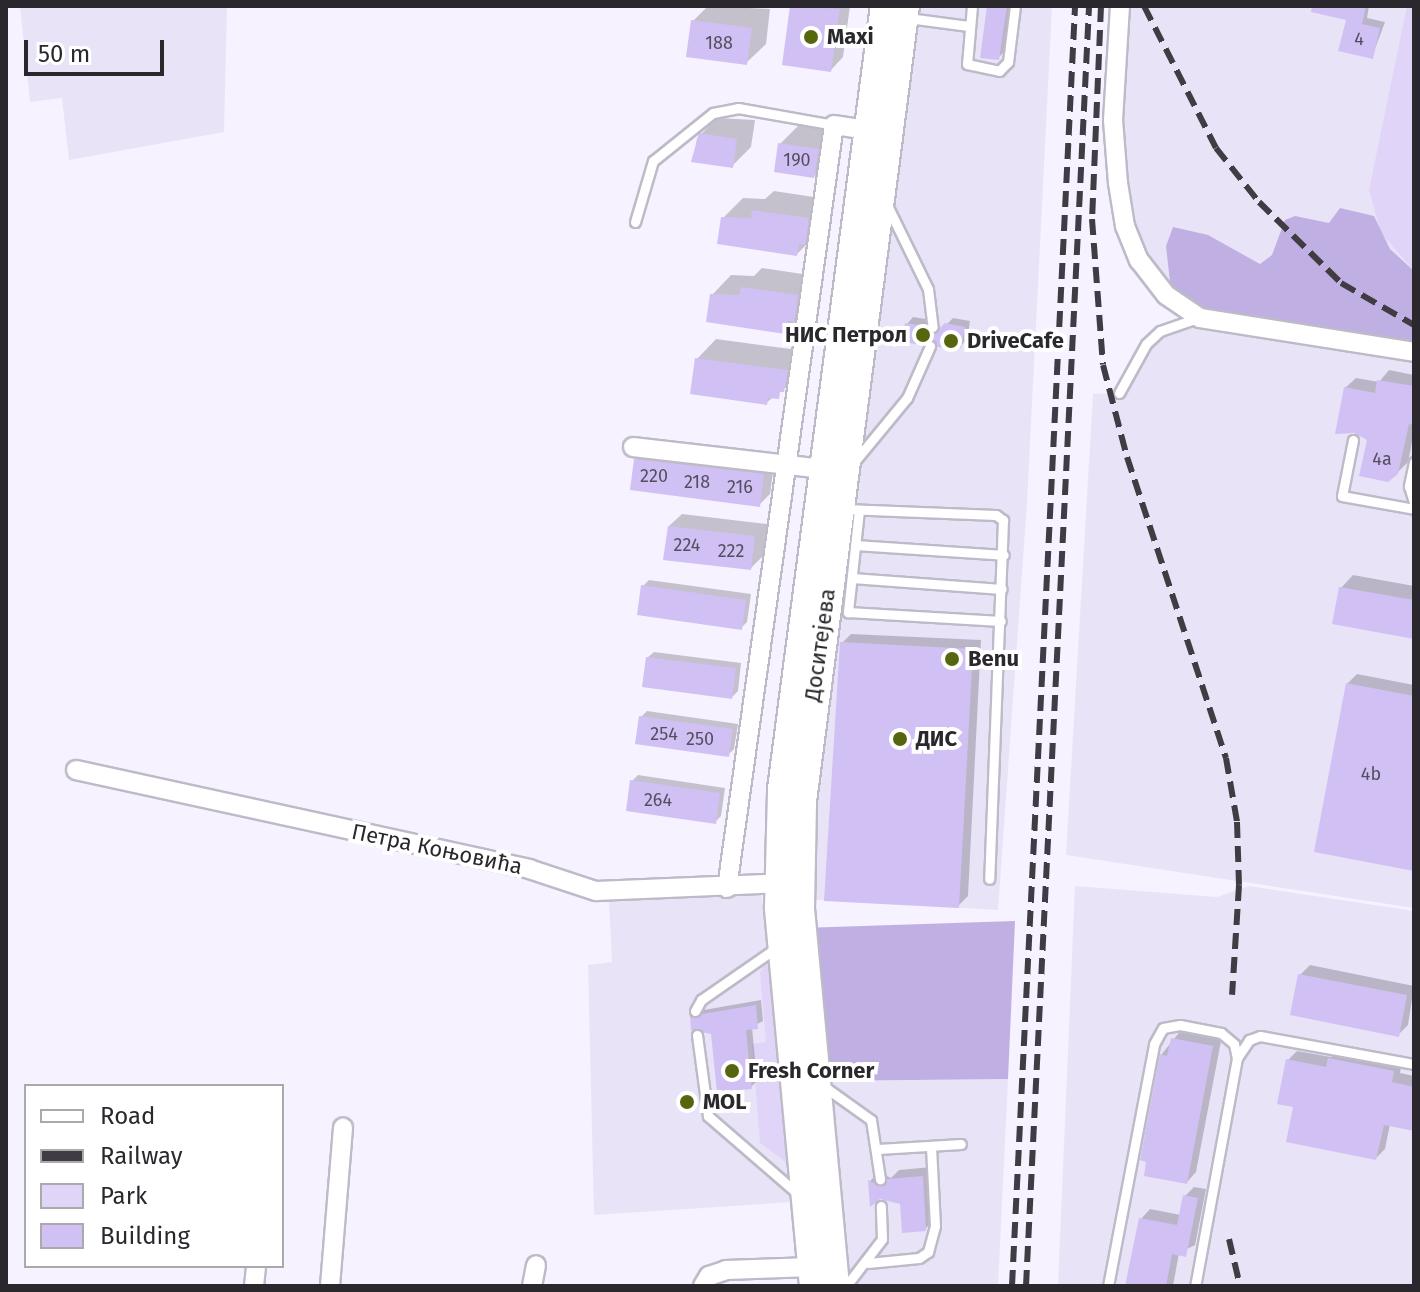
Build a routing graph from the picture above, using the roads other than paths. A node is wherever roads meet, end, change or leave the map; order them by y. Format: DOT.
graph roads {
  1 [pos="972,6"];
  2 [pos="1015,6"];
  3 [pos="1120,6"];
  4 [pos="898,10"];
  5 [pos="968,26"];
  6 [pos="834,125"];
  7 [pos="878,132"];
  8 [pos="880,193"];
  9 [pos="635,222"];
  10 [pos="1200,318"];
  11 [pos="933,327"];
  12 [pos="930,346"];
  13 [pos="1414,352"];
  14 [pos="1119,393"];
  15 [pos="1353,440"];
  16 [pos="633,447"];
  17 [pos="1414,462"];
  18 [pos="785,465"];
  19 [pos="833,473"];
  20 [pos="1414,502"];
  21 [pos="838,508"];
  22 [pos="1414,509"];
  23 [pos="855,545"];
  24 [pos="1004,555"];
  25 [pos="852,578"];
  26 [pos="1002,589"];
  27 [pos="1001,621"];
  28 [pos="76,770"];
  29 [pos="989,879"];
  30 [pos="789,883"];
  31 [pos="727,888"];
  32 [pos="782,944"];
  33 [pos="695,1011"];
  34 [pos="697,1035"];
  35 [pos="1237,1058"];
  36 [pos="1414,1064"];
  37 [pos="816,1081"];
  38 [pos="343,1128"];
  39 [pos="961,1144"];
  40 [pos="931,1146"];
  41 [pos="878,1149"];
  42 [pos="880,1179"];
  43 [pos="806,1200"];
  44 [pos="881,1206"];
  45 [pos="868,1263"];
  46 [pos="536,1265"];
  47 [pos="813,1276"];
  48 [pos="330,1286"];
  49 [pos="532,1286"];
  50 [pos="703,1286"];
  51 [pos="835,1286"];
  52 [pos="846,1286"];
  53 [pos="1108,1286"];
  54 [pos="1195,1286"];
  1 -- 5 [label="lane"];
  2 -- 5 [label="lane"];
  3 -- 10 [label="street"];
  4 -- 5 [label="lane"];
  4 -- 7 [label="main road, Доситејева"];
  6 -- 7 [label="street"];
  6 -- 9 [label="lane"];
  6 -- 18 [label="street"];
  7 -- 8 [label="main road, Доситејева"];
  7 -- 19 [label="main road, Доситејева"];
  8 -- 11 [label="lane"];
  8 -- 19 [label="main road, Доситејева"];
  10 -- 13 [label="street"];
  10 -- 14 [label="lane"];
  12 -- 19 [label="lane"];
  15 -- 22 [label="lane"];
  16 -- 18 [label="street"];
  17 -- 20 [label="lane"];
  18 -- 19 [label="street"];
  18 -- 31 [label="street"];
  19 -- 21 [label="main road, Доситејева"];
  21 -- 23 [label="lane"];
  21 -- 24 [label="lane"];
  21 -- 30 [label="main road, Доситејева"];
  23 -- 24 [label="lane"];
  23 -- 25 [label="lane"];
  24 -- 26 [label="lane"];
  25 -- 26 [label="lane"];
  25 -- 27 [label="lane"];
  26 -- 27 [label="lane"];
  27 -- 29 [label="lane"];
  28 -- 31 [label="street, Петра Коњовића"];
  30 -- 31 [label="street, Петра Коњовића"];
  30 -- 32 [label="main road, Доситејева"];
  30 -- 37 [label="main road, Доситејева"];
  32 -- 33 [label="lane"];
  32 -- 43 [label="main road, Доситејева"];
  34 -- 43 [label="lane"];
  35 -- 36 [label="lane"];
  35 -- 53 [label="lane"];
  35 -- 54 [label="lane"];
  37 -- 41 [label="lane"];
  37 -- 51 [label="main road, Доситејева"];
  38 -- 48 [label="street"];
  39 -- 40 [label="lane"];
  40 -- 41 [label="lane"];
  40 -- 45 [label="lane"];
  41 -- 42 [label="lane"];
  43 -- 47 [label="main road, Доситејева"];
  44 -- 45 [label="lane"];
  45 -- 52 [label="lane"];
  46 -- 49 [label="street"];
  47 -- 50 [label="street"];
}
